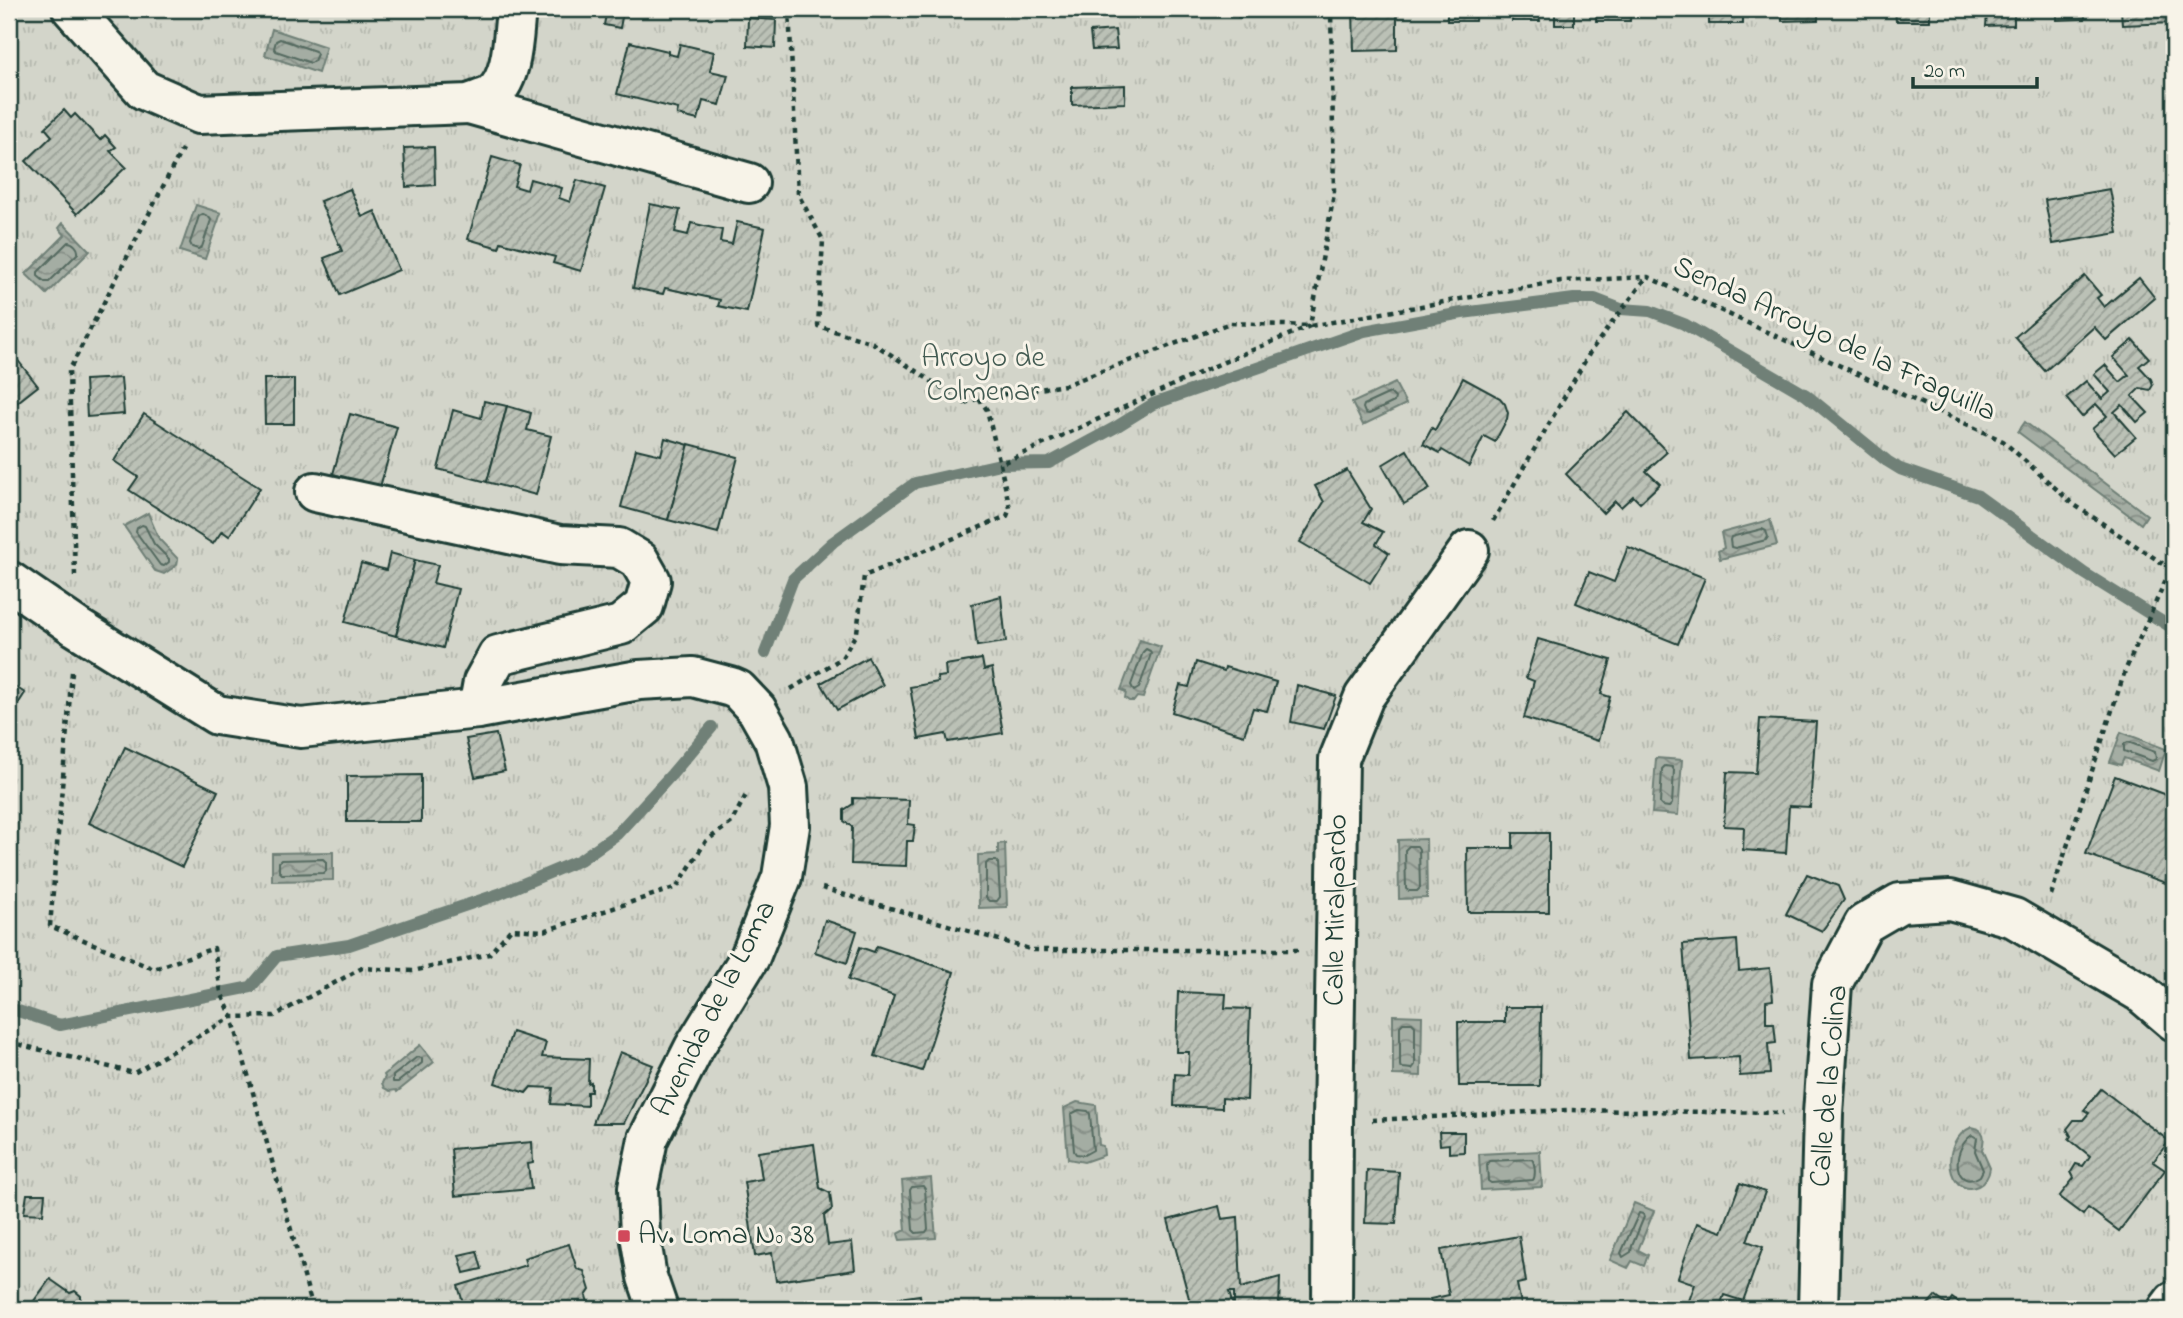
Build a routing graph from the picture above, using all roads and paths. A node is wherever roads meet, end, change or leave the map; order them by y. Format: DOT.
graph roads {
  1 [pos="72,9"];
  2 [pos="516,9"];
  3 [pos="789,9"];
  4 [pos="1331,9"];
  5 [pos="469,104"];
  6 [pos="749,183"];
  7 [pos="1647,277"];
  8 [pos="1310,326"];
  9 [pos="979,398"];
  10 [pos="1000,464"];
  11 [pos="2174,467"];
  12 [pos="315,492"];
  13 [pos="1469,550"];
  14 [pos="2172,570"];
  15 [pos="9,581"];
  16 [pos="478,709"];
  17 [pos="766,725"];
  18 [pos="782,877"];
  19 [pos="2039,932"];
  20 [pos="1337,951"];
  21 [pos="232,1017"];
  22 [pos="2174,1021"];
  23 [pos="9,1042"];
  24 [pos="1823,1114"];
  25 [pos="1333,1121"];
  26 [pos="2174,1301"];
  27 [pos="313,1309"];
  28 [pos="658,1309"];
  29 [pos="1332,1309"];
  30 [pos="1818,1309"];
  31 [pos="2168,1309"];
  1 -- 5 [label="street"];
  2 -- 5 [label="street"];
  3 -- 9 [label="path, Senda Arroyo de la Fraguilla"];
  4 -- 8 [label="path"];
  5 -- 6 [label="street"];
  7 -- 8 [label="path, Senda Arroyo de la Fraguilla"];
  7 -- 13 [label="path"];
  7 -- 14 [label="path, Senda Arroyo de la Fraguilla"];
  8 -- 9 [label="path, Senda Arroyo de la Fraguilla"];
  8 -- 10 [label="path, Senda Arroyo de la Fraguilla"];
  9 -- 10 [label="path"];
  10 -- 17 [label="path"];
  11 -- 14 [label="path"];
  12 -- 16 [label="street"];
  13 -- 20 [label="street, Calle Miralpardo"];
  14 -- 19 [label="path"];
  15 -- 16 [label="street"];
  16 -- 17 [label="street"];
  17 -- 18 [label="street, Avenida de la Loma"];
  17 -- 21 [label="path"];
  18 -- 20 [label="path"];
  18 -- 28 [label="street, Avenida de la Loma"];
  19 -- 22 [label="street, Calle de la Colina"];
  19 -- 24 [label="street, Calle de la Colina"];
  20 -- 25 [label="street, Calle Miralpardo"];
  21 -- 23 [label="path"];
  21 -- 27 [label="path"];
  24 -- 25 [label="path"];
  24 -- 30 [label="street, Calle de la Colina"];
  25 -- 29 [label="street, Calle Miralpardo"];
  26 -- 31 [label="street"];
}
